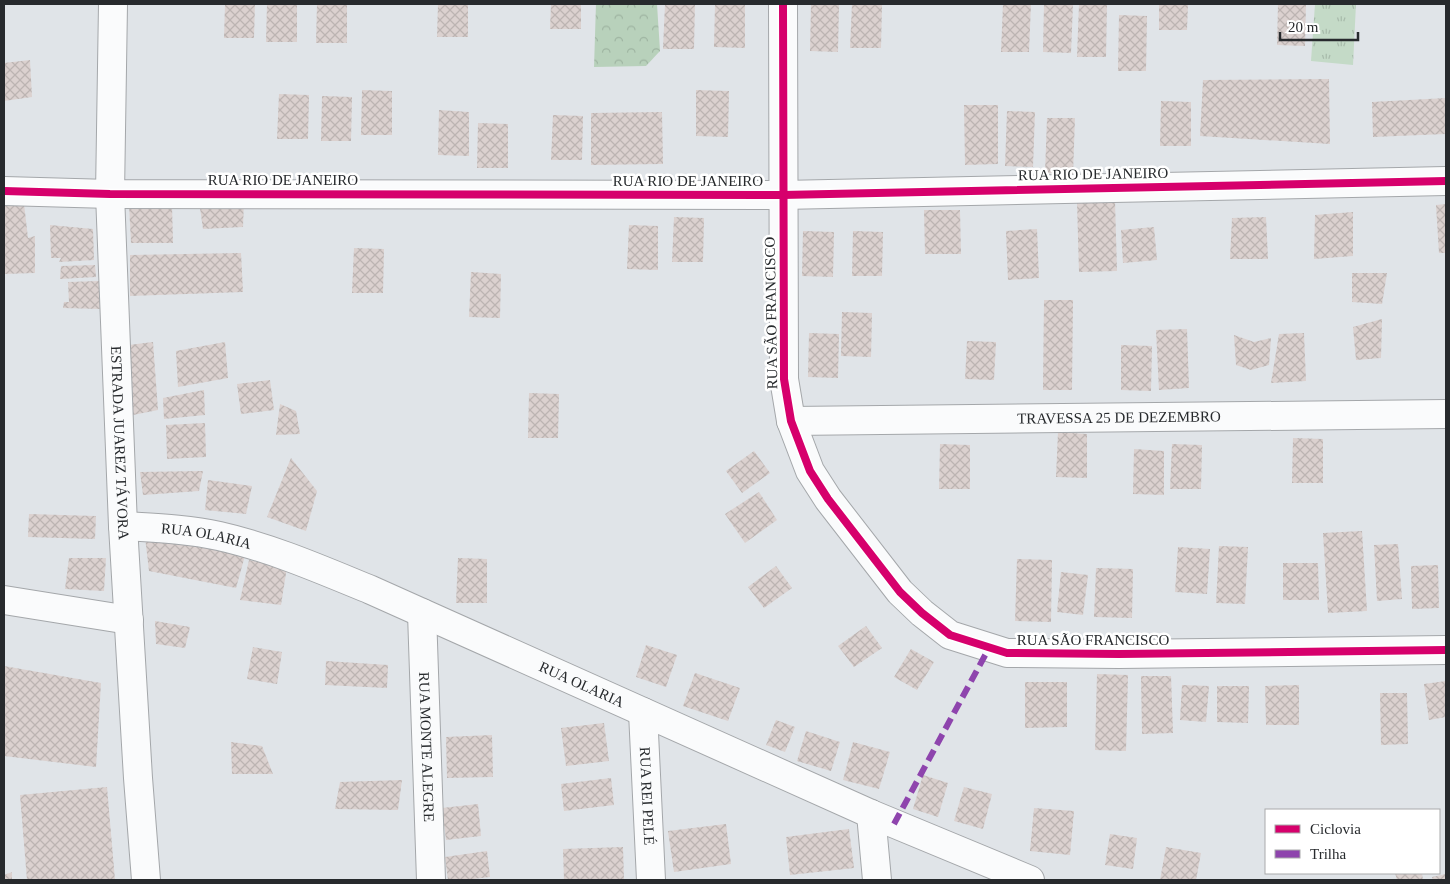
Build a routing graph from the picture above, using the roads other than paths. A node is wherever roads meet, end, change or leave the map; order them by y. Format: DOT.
graph roads {
  1 [pos="113,4"];
  2 [pos="783,4"];
  3 [pos="1446,181"];
  4 [pos="4,191"];
  5 [pos="110,194"];
  6 [pos="782,195"];
  7 [pos="1446,414"];
  8 [pos="791,422"];
  9 [pos="123,526"];
  10 [pos="4,600"];
  11 [pos="422,613"];
  12 [pos="129,620"];
  13 [pos="1446,650"];
  14 [pos="642,712"];
  15 [pos="871,814"];
  16 [pos="146,880"];
  17 [pos="431,880"];
  18 [pos="651,880"];
  19 [pos="877,880"];
  20 [pos="1030,880"];
  1 -- 5 [label="street, ESTRADA JUAREZ TÁVORA"];
  2 -- 6 [label="street, RUA SÃO FRANCISCO"];
  3 -- 6 [label="street, RUA RIO DE JANEIRO"];
  4 -- 5 [label="street, RUA RIO DE JANEIRO"];
  5 -- 6 [label="street, RUA RIO DE JANEIRO"];
  5 -- 9 [label="street, ESTRADA JUAREZ TÁVORA"];
  6 -- 8 [label="street, RUA SÃO FRANCISCO"];
  7 -- 8 [label="street, TRAVESSA 25 DE DEZEMBRO"];
  8 -- 13 [label="street, RUA SÃO FRANCISCO"];
  9 -- 11 [label="street, RUA OLARIA"];
  9 -- 12 [label="street, ESTRADA JUAREZ TÁVORA"];
  10 -- 12 [label="street"];
  11 -- 14 [label="street, RUA OLARIA"];
  11 -- 17 [label="street, RUA MONTE ALEGRE"];
  12 -- 16 [label="street, ESTRADA JUAREZ TÁVORA"];
  14 -- 15 [label="street, RUA OLARIA"];
  14 -- 18 [label="street, RUA REI PELÉ"];
  15 -- 19 [label="street"];
  15 -- 20 [label="street, RUA OLARIA"];
}
